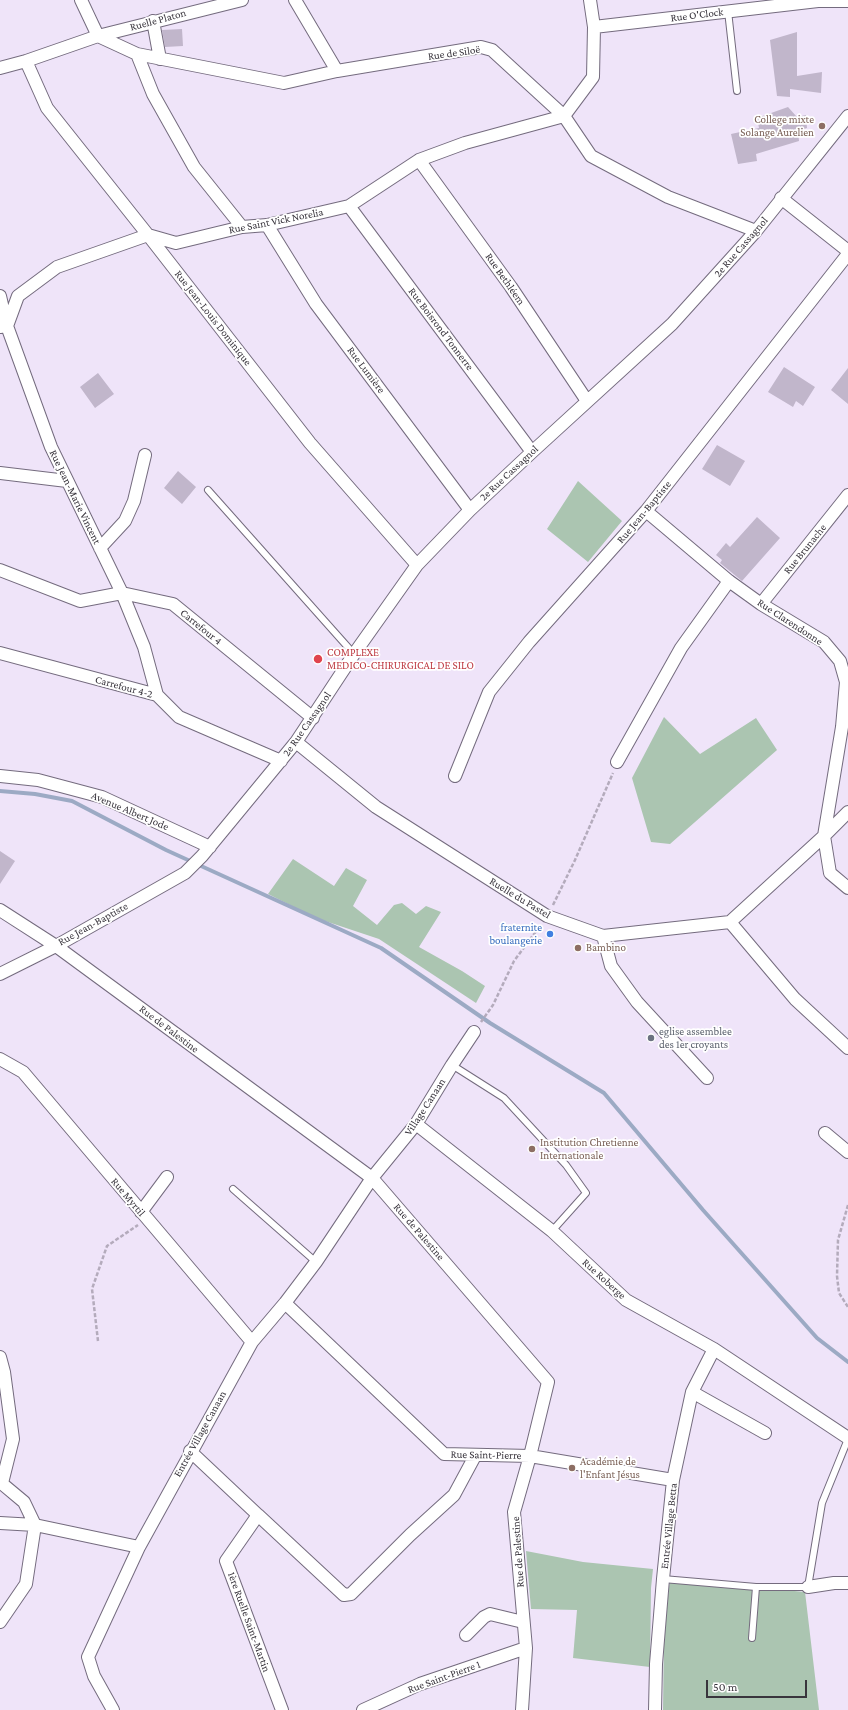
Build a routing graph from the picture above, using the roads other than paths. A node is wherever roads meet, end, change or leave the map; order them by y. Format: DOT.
graph roads {
  1 [pos="81,0"];
  2 [pos="242,0"];
  3 [pos="295,0"];
  4 [pos="590,0"];
  5 [pos="848,1"];
  6 [pos="728,11"];
  7 [pos="153,21"];
  8 [pos="594,27"];
  9 [pos="98,36"];
  10 [pos="137,54"];
  11 [pos="160,59"];
  12 [pos="26,61"];
  13 [pos="0,68"];
  14 [pos="337,71"];
  15 [pos="737,91"];
  16 [pos="564,116"];
  17 [pos="848,116"];
  18 [pos="418,160"];
  19 [pos="781,198"];
  20 [pos="349,206"];
  21 [pos="267,225"];
  22 [pos="242,227"];
  23 [pos="756,230"];
  24 [pos="148,236"];
  25 [pos="848,251"];
  26 [pos="848,254"];
  27 [pos="0,296"];
  28 [pos="4,326"];
  29 [pos="587,401"];
  30 [pos="532,452"];
  31 [pos="145,455"];
  32 [pos="0,473"];
  33 [pos="68,481"];
  34 [pos="208,490"];
  35 [pos="848,495"];
  36 [pos="470,510"];
  37 [pos="646,511"];
  38 [pos="100,548"];
  39 [pos="417,565"];
  40 [pos="0,570"];
  41 [pos="729,581"];
  42 [pos="122,593"];
  43 [pos="761,604"];
  44 [pos="0,653"];
  45 [pos="354,654"];
  46 [pos="157,696"];
  47 [pos="313,718"];
  48 [pos="296,742"];
  49 [pos="281,761"];
  50 [pos="617,762"];
  51 [pos="0,776"];
  52 [pos="455,776"];
  53 [pos="848,812"];
  54 [pos="824,836"];
  55 [pos="210,847"];
  56 [pos="202,856"];
  57 [pos="848,888"];
  58 [pos="0,910"];
  59 [pos="730,922"];
  60 [pos="602,936"];
  61 [pos="56,946"];
  62 [pos="0,974"];
  63 [pos="474,1032"];
  64 [pos="848,1048"];
  65 [pos="0,1059"];
  66 [pos="452,1065"];
  67 [pos="707,1078"];
  68 [pos="416,1124"];
  69 [pos="825,1133"];
  70 [pos="848,1152"];
  71 [pos="167,1177"];
  72 [pos="372,1178"];
  73 [pos="233,1189"];
  74 [pos="144,1216"];
  75 [pos="552,1231"];
  76 [pos="316,1262"];
  77 [pos="285,1303"];
  78 [pos="252,1342"];
  79 [pos="714,1349"];
  80 [pos="0,1357"];
  81 [pos="692,1392"];
  82 [pos="765,1433"];
  83 [pos="848,1438"];
  84 [pos="190,1452"];
  85 [pos="475,1456"];
  86 [pos="530,1456"];
  87 [pos="674,1480"];
  88 [pos="1,1483"];
  89 [pos="258,1515"];
  90 [pos="0,1523"];
  91 [pos="35,1525"];
  92 [pos="139,1547"];
  93 [pos="663,1579"];
  94 [pos="848,1583"];
  95 [pos="756,1587"];
  96 [pos="808,1587"];
  97 [pos="0,1622"];
  98 [pos="523,1622"];
  99 [pos="466,1635"];
  100 [pos="752,1638"];
  101 [pos="526,1648"];
  102 [pos="113,1710"];
  103 [pos="282,1710"];
  104 [pos="363,1710"];
  105 [pos="522,1710"];
  106 [pos="655,1710"];
  1 -- 9 [label="street"];
  2 -- 7 [label="street, Ruelle Platon"];
  3 -- 14 [label="street"];
  4 -- 8 [label="street"];
  5 -- 6 [label="street, Rue O'Clock"];
  6 -- 8 [label="street, Rue O'Clock"];
  6 -- 15 [label="lane"];
  7 -- 9 [label="street, Ruelle Platon"];
  7 -- 11 [label="street"];
  8 -- 16 [label="street"];
  9 -- 10 [label="street, Rue de Siloë"];
  9 -- 12 [label="street, Ruelle Platon"];
  10 -- 11 [label="street, Rue de Siloë"];
  10 -- 22 [label="street"];
  11 -- 14 [label="street, Rue de Siloë"];
  12 -- 13 [label="street, Ruelle Platon"];
  12 -- 24 [label="street, Rue Jean-Louis Dominique"];
  14 -- 16 [label="street, Rue de Siloë"];
  16 -- 18 [label="street, Rue Saint Vick Norelia"];
  16 -- 23 [label="street, Rue de Siloë"];
  17 -- 19 [label="street, 2e Rue Cassagnol"];
  18 -- 20 [label="street, Rue Saint Vick Norelia"];
  18 -- 29 [label="street, Rue Bethléem"];
  19 -- 23 [label="street, 2e Rue Cassagnol"];
  19 -- 25 [label="street"];
  20 -- 21 [label="street, Rue Saint Vick Norelia"];
  20 -- 30 [label="street, Rue Boisrond Tonnerre"];
  21 -- 22 [label="street, Rue Saint Vick Norelia"];
  21 -- 36 [label="street, Rue Lumière"];
  22 -- 24 [label="street, Rue Saint Vick Norelia"];
  23 -- 29 [label="street, 2e Rue Cassagnol"];
  24 -- 28 [label="street"];
  24 -- 39 [label="street, Rue Jean-Louis Dominique"];
  26 -- 37 [label="street, Rue Jean-Baptiste"];
  27 -- 28 [label="street, Rue Jean-Marie Vincent"];
  28 -- 33 [label="street, Rue Jean-Marie Vincent"];
  29 -- 30 [label="street, 2e Rue Cassagnol"];
  30 -- 36 [label="street, 2e Rue Cassagnol"];
  31 -- 38 [label="street"];
  32 -- 33 [label="street"];
  33 -- 38 [label="street, Rue Jean-Marie Vincent"];
  34 -- 45 [label="lane"];
  35 -- 43 [label="street, Rue Brunache"];
  36 -- 39 [label="street, 2e Rue Cassagnol"];
  37 -- 41 [label="street, Rue Clarendonne"];
  37 -- 52 [label="street, Rue Jean-Baptiste"];
  38 -- 42 [label="street, Rue Jean-Marie Vincent"];
  39 -- 45 [label="street, 2e Rue Cassagnol"];
  40 -- 42 [label="street, Carrefour 4"];
  41 -- 43 [label="street, Rue Clarendonne"];
  41 -- 50 [label="street"];
  42 -- 46 [label="street, Rue Jean-Marie Vincent"];
  42 -- 47 [label="street, Carrefour 4"];
  43 -- 54 [label="street, Rue Clarendonne"];
  44 -- 46 [label="street, Carrefour 4-2"];
  45 -- 47 [label="street, 2e Rue Cassagnol"];
  46 -- 49 [label="street, Carrefour 4-2"];
  47 -- 48 [label="street, 2e Rue Cassagnol"];
  48 -- 49 [label="street, 2e Rue Cassagnol"];
  48 -- 60 [label="street, Ruelle du Pastel"];
  49 -- 55 [label="street, 2e Rue Cassagnol"];
  51 -- 55 [label="street, Avenue Albert Jode"];
  53 -- 54 [label="street"];
  54 -- 57 [label="street, Rue Clarendonne"];
  54 -- 59 [label="street"];
  55 -- 56 [label="street, 2e Rue Cassagnol"];
  56 -- 61 [label="street, Rue Jean-Baptiste"];
  58 -- 61 [label="street, Rue de Palestine"];
  59 -- 60 [label="street, Ruelle du Pastel"];
  59 -- 64 [label="street"];
  60 -- 67 [label="street"];
  61 -- 62 [label="street, Rue Jean-Baptiste"];
  61 -- 72 [label="street, Rue de Palestine"];
  63 -- 66 [label="street, Village Canaan"];
  65 -- 74 [label="street, Rue Myrtil"];
  66 -- 68 [label="street, Village Canaan"];
  66 -- 75 [label="lane"];
  68 -- 72 [label="street, Village Canaan"];
  68 -- 75 [label="street, Rue Roberge"];
  69 -- 70 [label="street"];
  71 -- 74 [label="street"];
  72 -- 76 [label="street, Entrée Village Canaan"];
  72 -- 86 [label="street, Rue de Palestine"];
  73 -- 76 [label="lane"];
  74 -- 78 [label="street, Rue Myrtil"];
  75 -- 79 [label="street, Rue Roberge"];
  76 -- 77 [label="street, Entrée Village Canaan"];
  77 -- 78 [label="street, Entrée Village Canaan"];
  77 -- 85 [label="street, Rue Saint-Pierre"];
  78 -- 84 [label="street, Entrée Village Canaan"];
  79 -- 81 [label="street, Entrée Village Betta"];
  79 -- 83 [label="street, Rue Roberge"];
  80 -- 88 [label="street"];
  81 -- 82 [label="street"];
  81 -- 87 [label="street, Entrée Village Betta"];
  83 -- 96 [label="lane"];
  84 -- 89 [label="street"];
  84 -- 92 [label="street, Entrée Village Canaan"];
  85 -- 86 [label="street, Rue Saint-Pierre"];
  85 -- 89 [label="street"];
  86 -- 87 [label="street, Rue Saint-Pierre"];
  86 -- 98 [label="street, Rue de Palestine"];
  87 -- 93 [label="street, Entrée Village Betta"];
  88 -- 91 [label="street"];
  89 -- 103 [label="street, 1ère Ruelle Saint-Martin"];
  90 -- 91 [label="street"];
  91 -- 92 [label="street"];
  91 -- 97 [label="street"];
  92 -- 102 [label="street, Entrée Village Canaan"];
  93 -- 95 [label="lane"];
  93 -- 106 [label="street, Entrée Village Betta"];
  94 -- 96 [label="street"];
  95 -- 96 [label="lane"];
  95 -- 100 [label="lane"];
  98 -- 99 [label="street"];
  98 -- 101 [label="street, Rue de Palestine"];
  101 -- 104 [label="street, Rue Saint-Pierre 1"];
  101 -- 105 [label="street, Rue de Palestine"];
}
